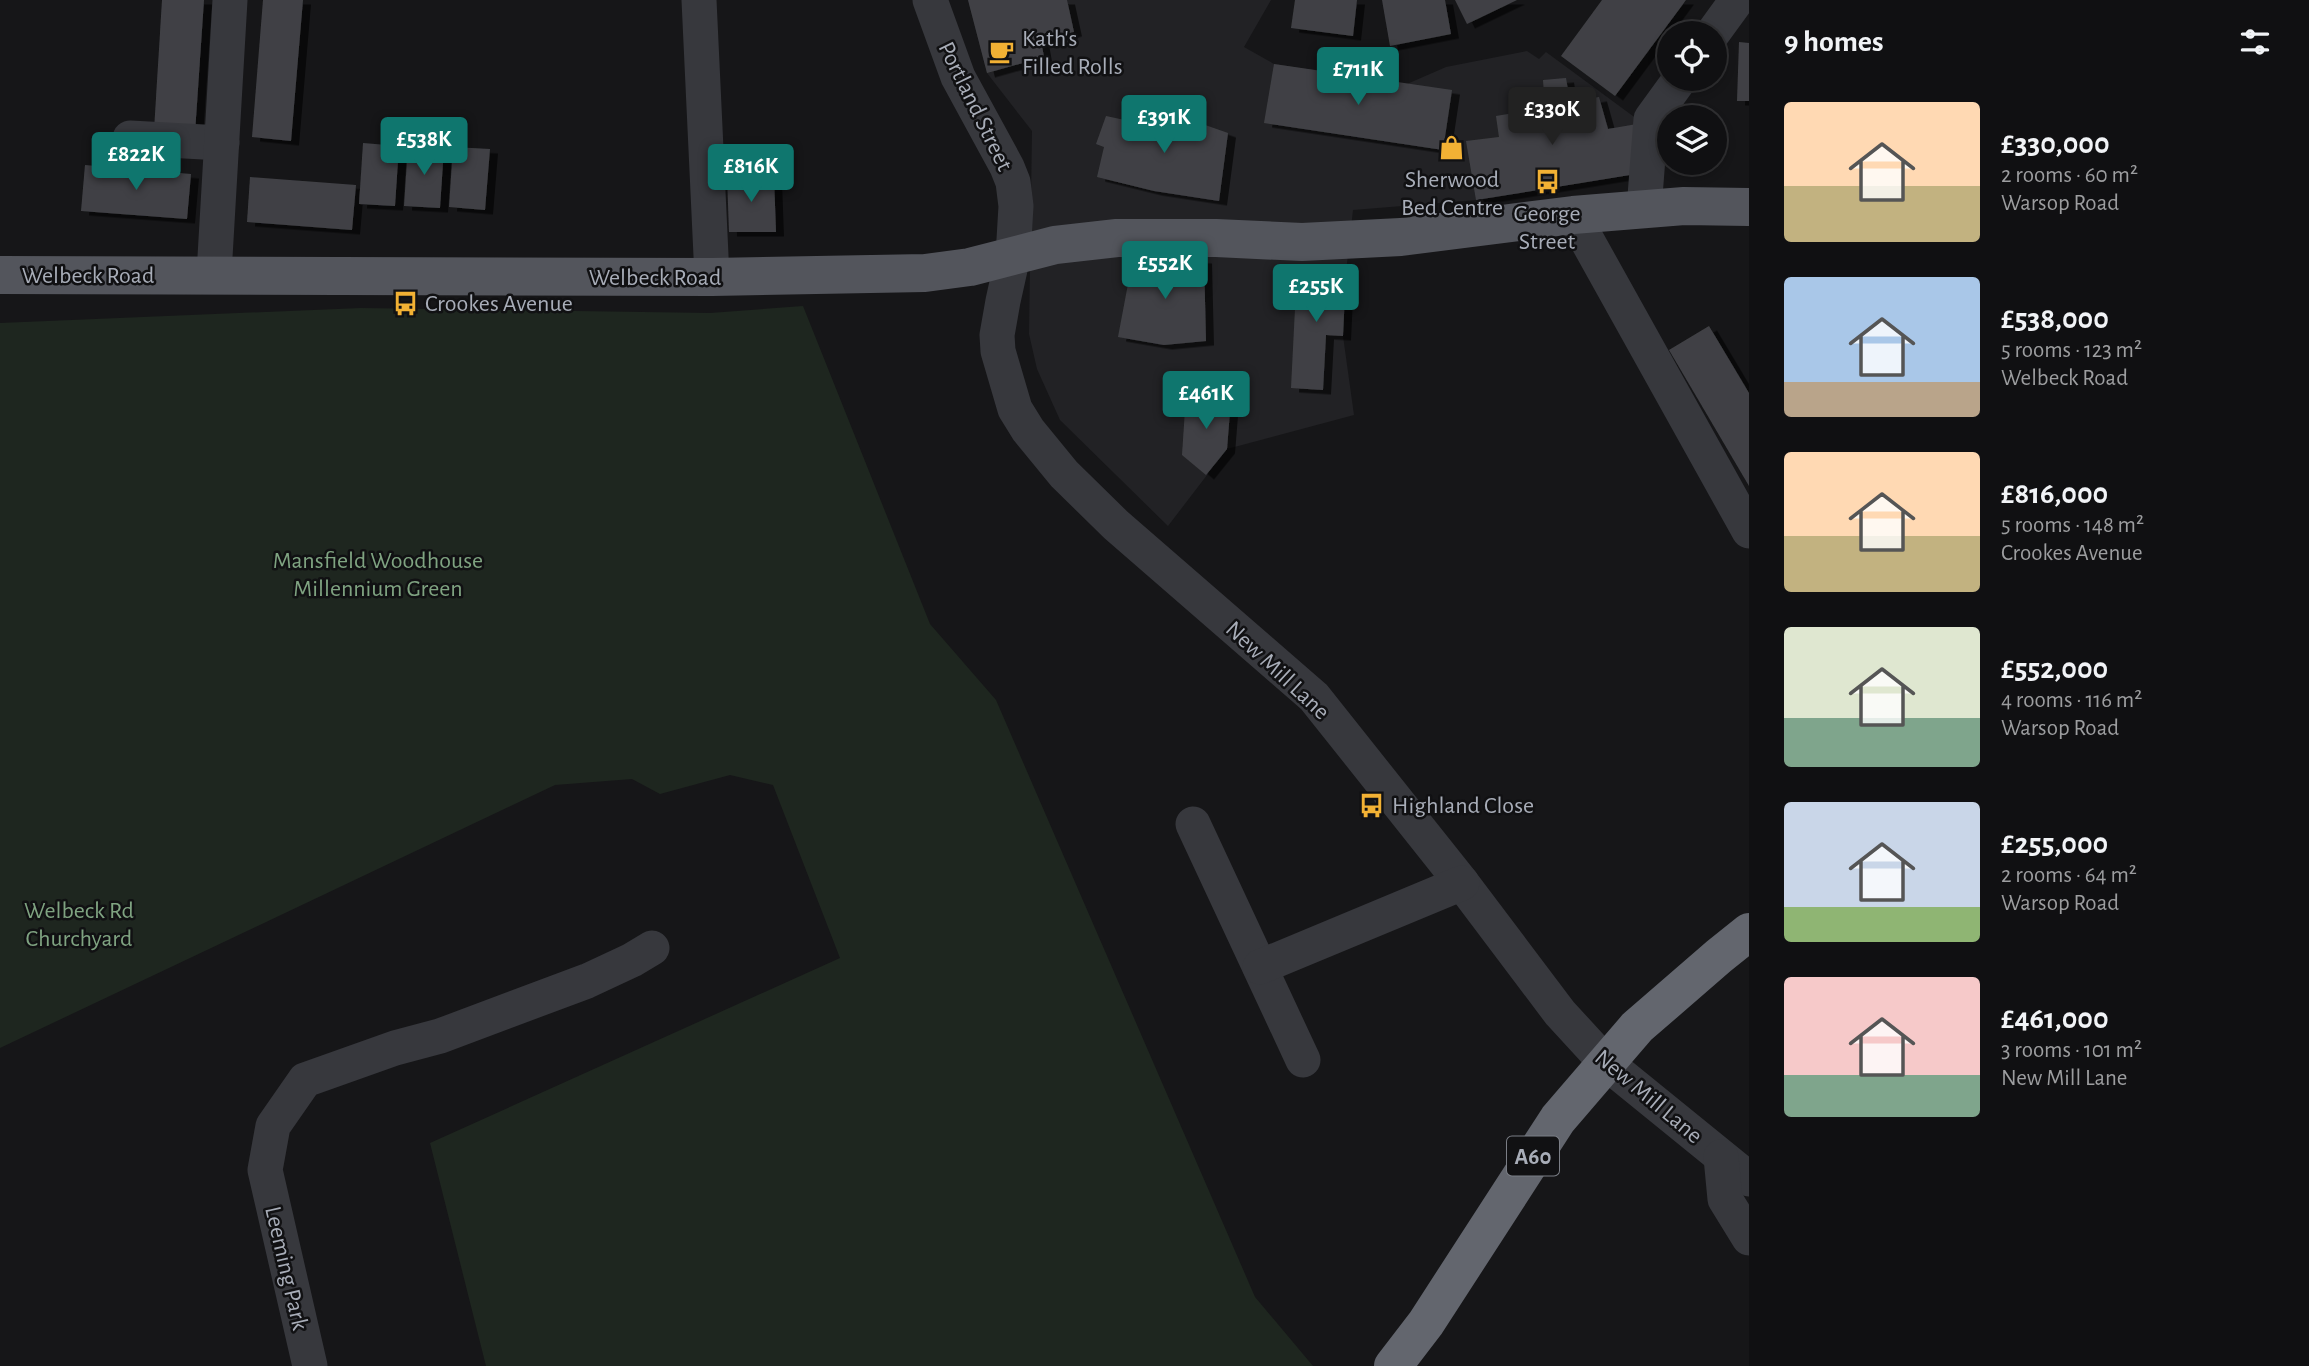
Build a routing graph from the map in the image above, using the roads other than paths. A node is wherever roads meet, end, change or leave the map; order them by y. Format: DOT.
graph roads {
  1 [pos="230,0"];
  2 [pos="699,0"];
  3 [pos="930,0"];
  4 [pos="1737,0"];
  5 [pos="1722,21"];
  6 [pos="1671,91"];
  7 [pos="130,138"];
  8 [pos="222,143"];
  9 [pos="1749,207"];
  10 [pos="1644,209"];
  11 [pos="1573,215"];
  12 [pos="1013,256"];
  13 [pos="214,274"];
  14 [pos="0,275"];
  15 [pos="712,277"];
  16 [pos="1749,531"];
  17 [pos="1193,824"];
  18 [pos="1462,883"];
  19 [pos="1749,932"];
  20 [pos="652,948"];
  21 [pos="1260,967"];
  22 [pos="1303,1060"];
  23 [pos="1605,1062"];
  24 [pos="1721,1157"];
  25 [pos="1749,1179"];
  26 [pos="1749,1238"];
  27 [pos="310,1366"];
  28 [pos="1392,1366"];
  1 -- 8 [label="street"];
  2 -- 15 [label="street"];
  3 -- 12 [label="street, Portland Street"];
  4 -- 5 [label="street"];
  6 -- 10 [label="street"];
  7 -- 8 [label="street"];
  8 -- 13 [label="street"];
  9 -- 10 [label="main road, Welbeck Road"];
  10 -- 11 [label="main road, Welbeck Road"];
  11 -- 12 [label="main road, Welbeck Road"];
  11 -- 16 [label="street"];
  12 -- 15 [label="main road, Welbeck Road"];
  12 -- 18 [label="street, New Mill Lane"];
  13 -- 14 [label="main road, Welbeck Road"];
  13 -- 15 [label="main road, Welbeck Road"];
  17 -- 21 [label="street"];
  18 -- 21 [label="street"];
  18 -- 23 [label="street, New Mill Lane"];
  19 -- 23 [label="highway, A60"];
  20 -- 27 [label="street, Leeming Park"];
  21 -- 22 [label="street"];
  23 -- 24 [label="street, New Mill Lane"];
  23 -- 28 [label="highway, A60"];
  24 -- 25 [label="street, New Mill Lane"];
  24 -- 26 [label="street"];
}
